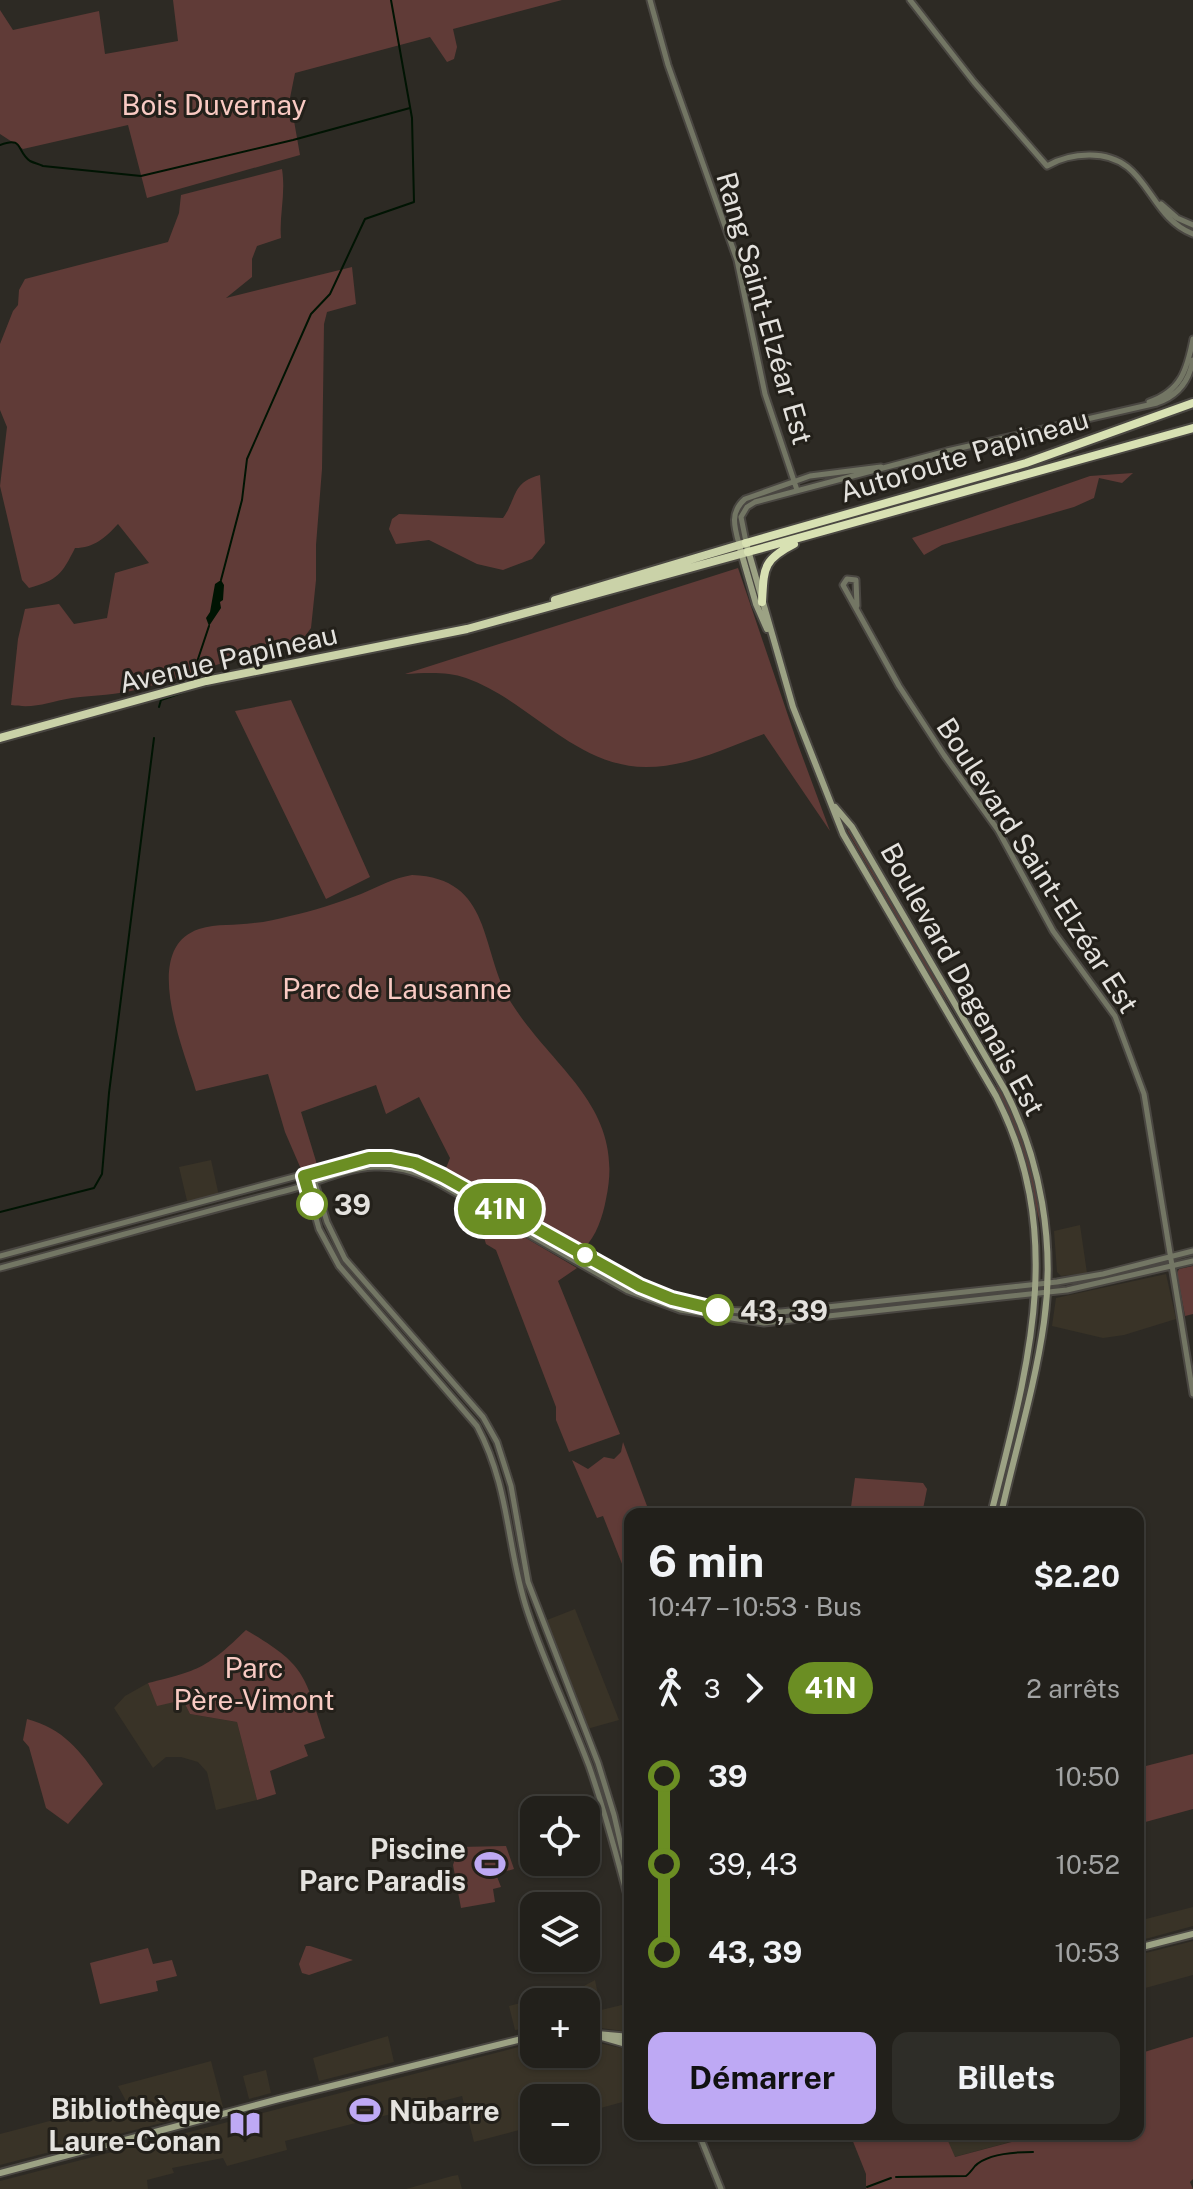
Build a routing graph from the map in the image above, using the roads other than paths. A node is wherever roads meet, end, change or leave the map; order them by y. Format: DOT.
graph roads {
  1 [pos="650,0"];
  2 [pos="910,0"];
  3 [pos="1152,194"];
  4 [pos="1193,225"];
  5 [pos="1193,234"];
  6 [pos="1193,339"];
  7 [pos="1193,360"];
  8 [pos="1193,403"];
  9 [pos="1126,411"];
  10 [pos="1193,428"];
  11 [pos="894,465"];
  12 [pos="794,481"];
  13 [pos="797,490"];
  14 [pos="809,537"];
  15 [pos="744,548"];
  16 [pos="762,602"];
  17 [pos="857,606"];
  18 [pos="777,654"];
  19 [pos="0,738"];
  20 [pos="833,804"];
  21 [pos="312,1173"];
  22 [pos="304,1176"];
  23 [pos="314,1181"];
  24 [pos="306,1185"];
  25 [pos="1193,1251"];
  26 [pos="0,1256"];
  27 [pos="1169,1257"];
  28 [pos="1193,1261"];
  29 [pos="1171,1266"];
  30 [pos="0,1268"];
  31 [pos="1047,1283"];
  32 [pos="1036,1284"];
  33 [pos="1047,1292"];
  34 [pos="1036,1294"];
  35 [pos="1193,1394"];
  36 [pos="992,1508"];
  37 [pos="1002,1508"];
  38 [pos="624,1858"];
  39 [pos="624,1887"];
  40 [pos="1193,1934"];
  41 [pos="1144,1946"];
  42 [pos="600,2034"];
  43 [pos="600,2036"];
  44 [pos="624,2036"];
  45 [pos="520,2039"];
  46 [pos="624,2043"];
  47 [pos="701,2140"];
  48 [pos="0,2173"];
  49 [pos="721,2189"];
  1 -- 12 [label="street, Rang Saint-Elzéar Est"];
  2 -- 3 [label="street"];
  3 -- 4 [label="street"];
  3 -- 5 [label="street"];
  6 -- 9 [label="street"];
  7 -- 9 [label="street"];
  8 -- 15 [label="highway, Autoroute Papineau"];
  9 -- 11 [label="street"];
  10 -- 14 [label="highway, Autoroute Papineau"];
  11 -- 12 [label="street"];
  11 -- 13 [label="street"];
  12 -- 13 [label="street, Rang Saint-Elzéar Est"];
  12 -- 15 [label="street"];
  13 -- 15 [label="street"];
  14 -- 15 [label="highway, Autoroute Papineau"];
  14 -- 16 [label="highway"];
  15 -- 16 [label="main road, Boulevard Dagenais Est"];
  15 -- 18 [label="main road, Boulevard Dagenais Est"];
  15 -- 19 [label="highway, Avenue Papineau"];
  16 -- 18 [label="main road, Boulevard Dagenais Est"];
  17 -- 17 [label="street, Boulevard Saint-Elzéar Est"];
  17 -- 27 [label="street, Boulevard Saint-Elzéar Est"];
  18 -- 20 [label="main road, Boulevard Dagenais Est"];
  20 -- 31 [label="main road, Boulevard Dagenais Est"];
  20 -- 32 [label="main road, Boulevard Dagenais Est"];
  21 -- 22 [label="street"];
  21 -- 23 [label="street"];
  21 -- 32 [label="street"];
  22 -- 24 [label="street"];
  22 -- 26 [label="street"];
  23 -- 24 [label="street"];
  23 -- 34 [label="street"];
  23 -- 38 [label="street"];
  24 -- 30 [label="street"];
  24 -- 39 [label="street"];
  25 -- 27 [label="street"];
  27 -- 29 [label="street, Boulevard Saint-Elzéar Est"];
  27 -- 31 [label="street"];
  28 -- 29 [label="street"];
  29 -- 33 [label="street"];
  29 -- 35 [label="street, Boulevard Saint-Elzéar Est"];
  31 -- 32 [label="street"];
  31 -- 33 [label="main road, Boulevard Dagenais Est"];
  32 -- 34 [label="main road, Boulevard Dagenais Est"];
  33 -- 34 [label="street"];
  33 -- 37 [label="main road, Boulevard Dagenais Est"];
  34 -- 36 [label="main road, Boulevard Dagenais Est"];
  40 -- 41 [label="main road"];
  42 -- 44 [label="main road"];
  43 -- 46 [label="main road"];
  45 -- 48 [label="main road"];
  47 -- 49 [label="street"];
}
